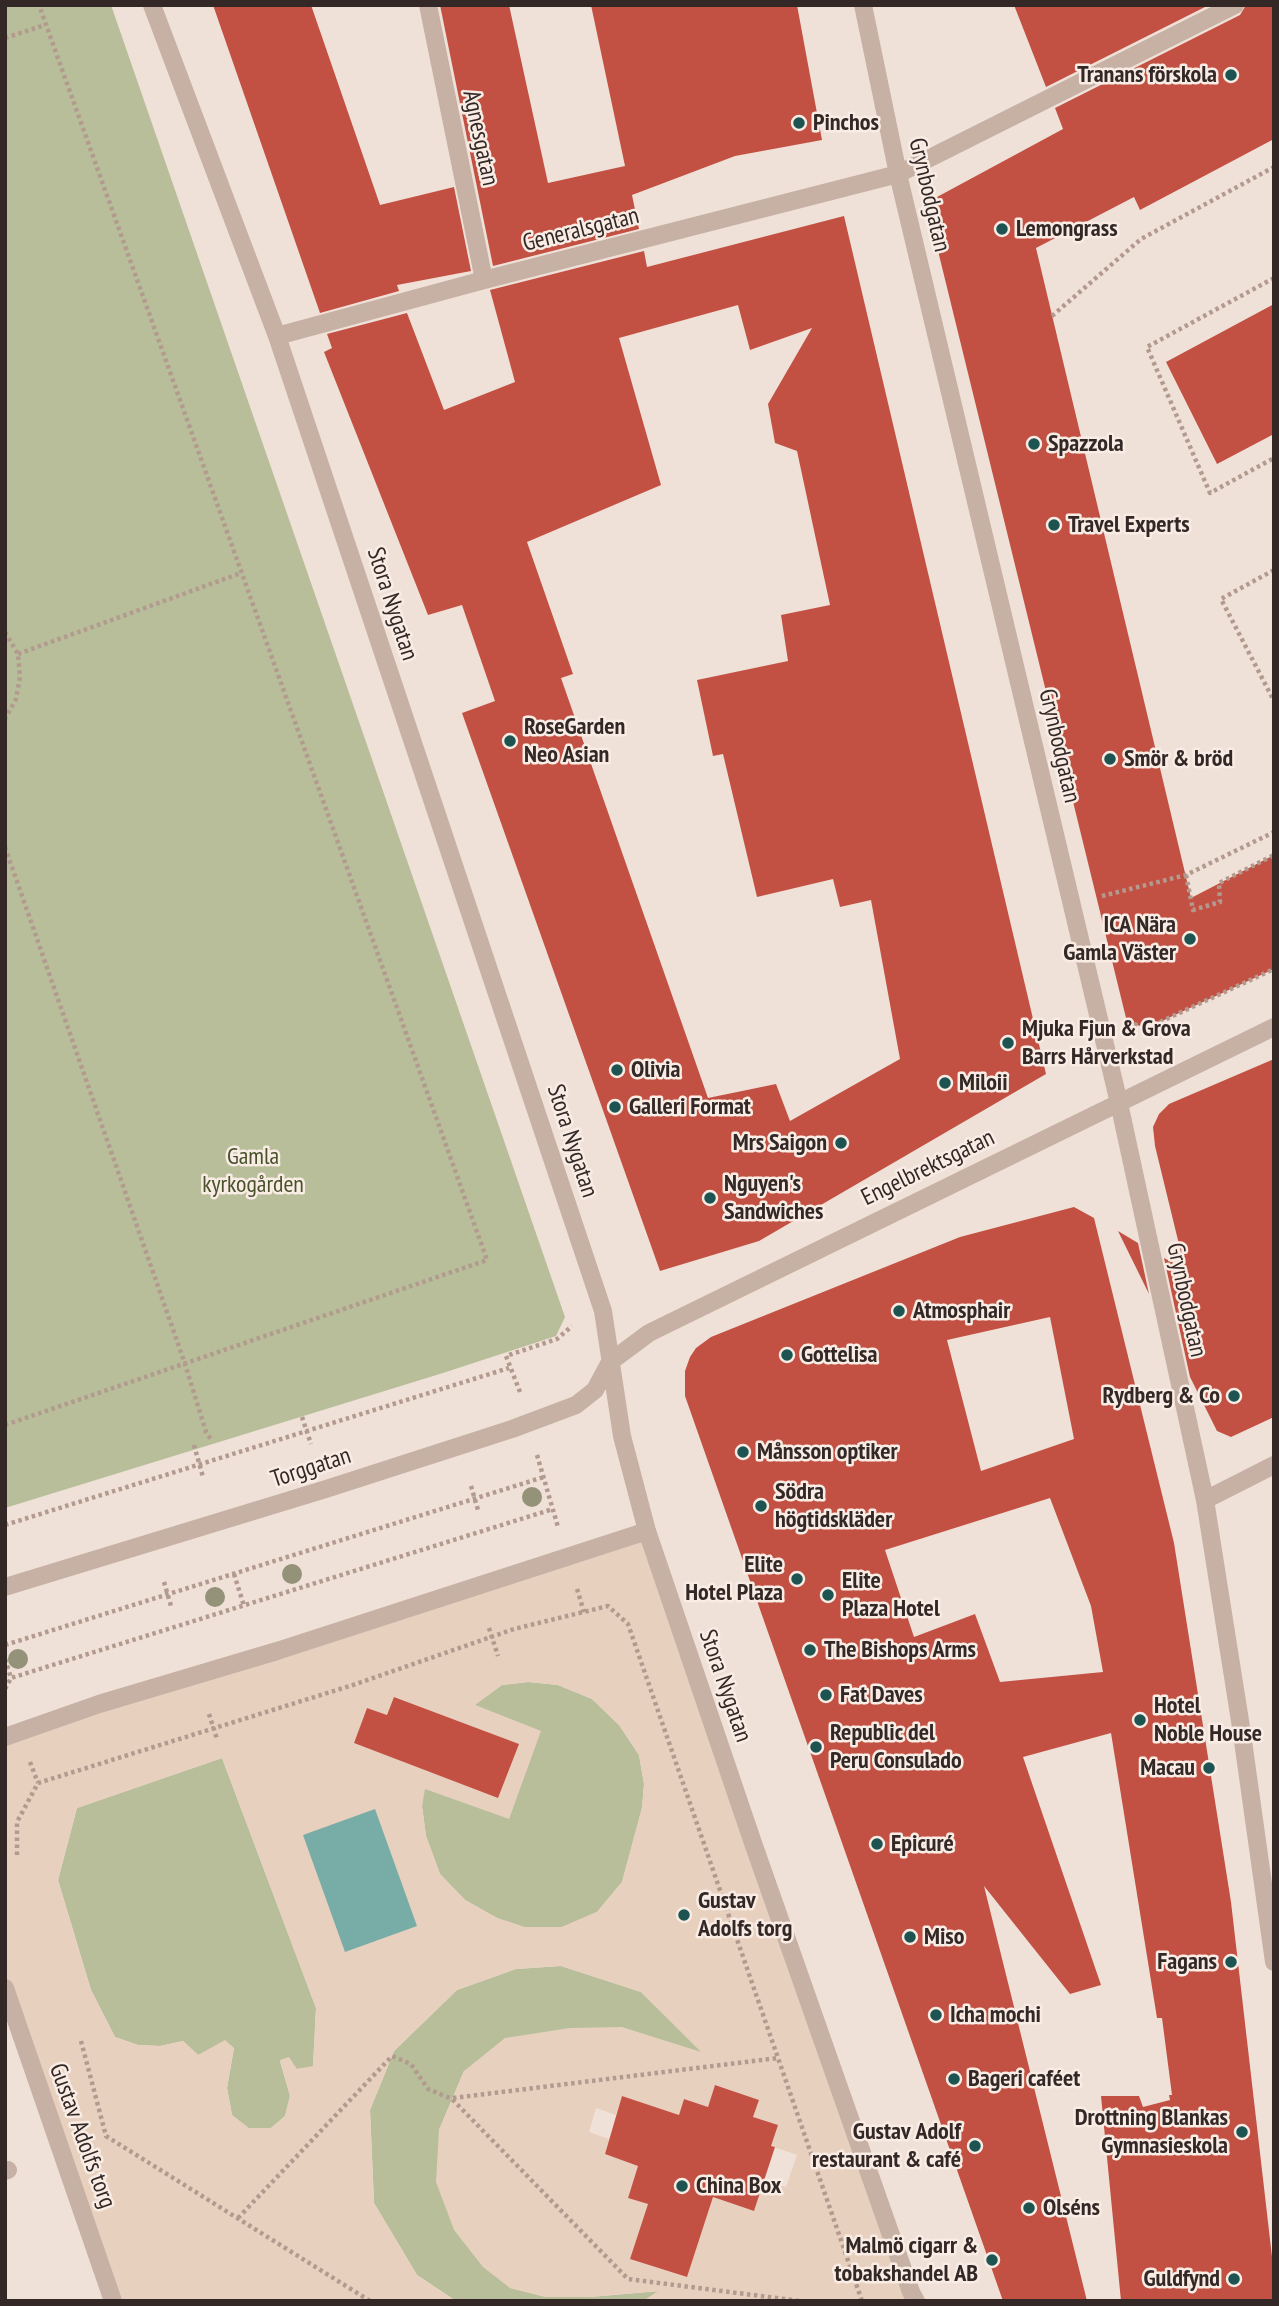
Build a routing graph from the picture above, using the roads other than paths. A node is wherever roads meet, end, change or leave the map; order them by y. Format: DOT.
graph roads {
  1 [pos="152,5"];
  2 [pos="428,5"];
  3 [pos="863,5"];
  4 [pos="1235,5"];
  5 [pos="898,174"];
  6 [pos="484,281"];
  7 [pos="277,336"];
  8 [pos="1274,1027"];
  9 [pos="1119,1102"];
  10 [pos="610,1362"];
  11 [pos="1274,1465"];
  12 [pos="1205,1500"];
  13 [pos="647,1531"];
  14 [pos="5,1587"];
  15 [pos="5,1737"];
  16 [pos="1274,1962"];
  17 [pos="5,1988"];
  18 [pos="113,2301"];
  19 [pos="916,2301"];
  1 -- 7 [label="street, Stora Nygatan"];
  2 -- 6 [label="street, Agnesgatan"];
  3 -- 5 [label="street, Grynbodgatan"];
  4 -- 5 [label="street, Generalsgatan"];
  5 -- 6 [label="street, Generalsgatan"];
  5 -- 9 [label="street, Grynbodgatan"];
  6 -- 7 [label="street, Generalsgatan"];
  7 -- 10 [label="street, Stora Nygatan"];
  8 -- 9 [label="street, Engelbrektsgatan"];
  9 -- 10 [label="street, Engelbrektsgatan"];
  9 -- 12 [label="street, Grynbodgatan"];
  10 -- 13 [label="street, Stora Nygatan"];
  10 -- 14 [label="street, Torggatan"];
  11 -- 12 [label="street"];
  12 -- 16 [label="street, Grynbodgatan"];
  13 -- 15 [label="street"];
  13 -- 19 [label="street, Stora Nygatan"];
  17 -- 18 [label="street, Gustav Adolfs torg"];
}
